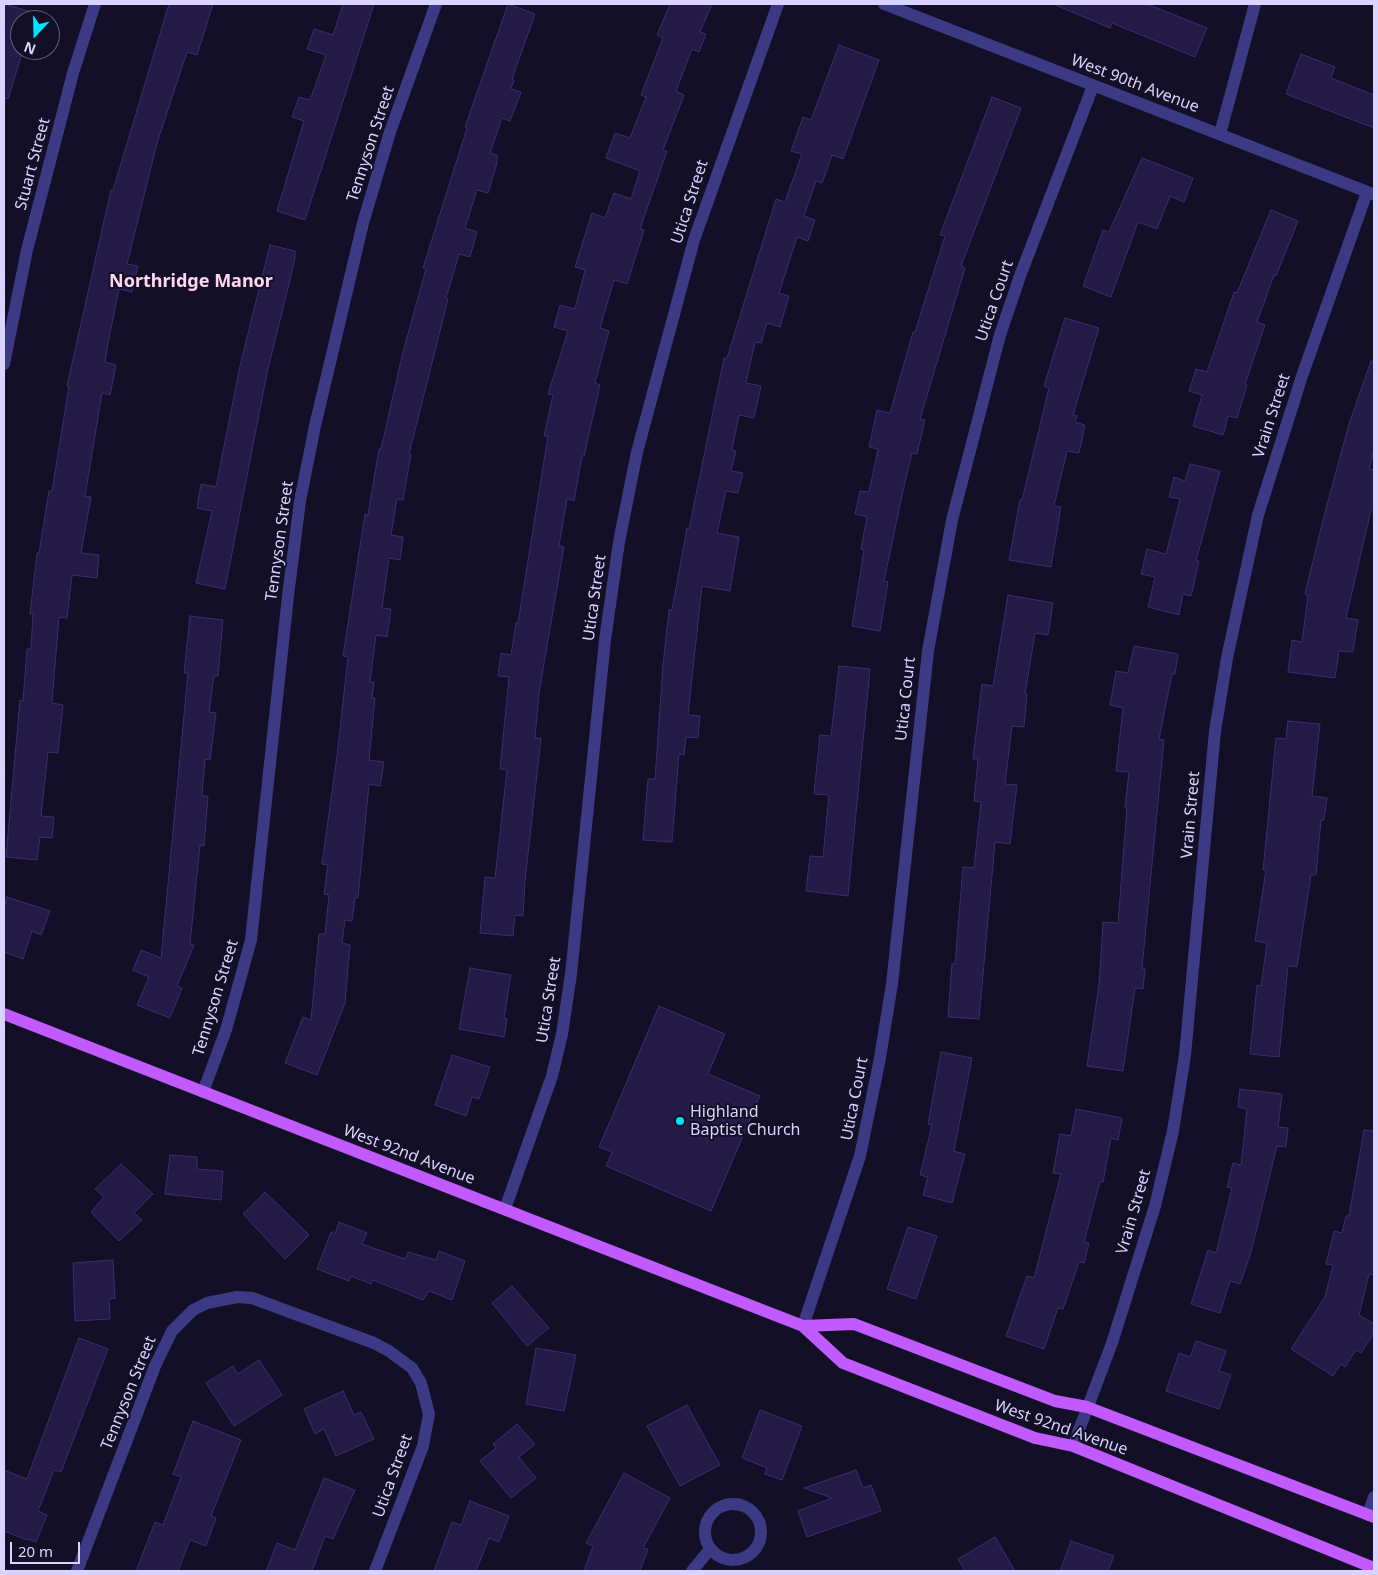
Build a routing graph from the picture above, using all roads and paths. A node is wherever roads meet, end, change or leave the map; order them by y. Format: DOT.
graph roads {
  1 [pos="94,4"];
  2 [pos="436,4"];
  3 [pos="778,4"];
  4 [pos="884,4"];
  5 [pos="1255,4"];
  6 [pos="1093,86"];
  7 [pos="1220,134"];
  8 [pos="1371,193"];
  9 [pos="4,364"];
  10 [pos="4,1014"];
  11 [pos="202,1092"];
  12 [pos="505,1210"];
  13 [pos="328,1326"];
  14 [pos="802,1326"];
  15 [pos="1087,1407"];
  16 [pos="1073,1446"];
  17 [pos="1374,1497"];
  18 [pos="1371,1516"];
  19 [pos="710,1549"];
  20 [pos="1374,1568"];
  21 [pos="77,1571"];
  22 [pos="375,1571"];
  23 [pos="692,1571"];
  1 -- 9 [label="street, Stuart Street"];
  2 -- 11 [label="street, Tennyson Street"];
  3 -- 12 [label="street, Utica Street"];
  4 -- 6 [label="street, West 90th Avenue"];
  5 -- 7 [label="street"];
  6 -- 7 [label="street, West 90th Avenue"];
  6 -- 14 [label="street, Utica Court"];
  7 -- 8 [label="street, West 90th Avenue"];
  8 -- 15 [label="street, Vrain Street"];
  10 -- 11 [label="main road, West 92nd Avenue"];
  11 -- 12 [label="main road, West 92nd Avenue"];
  12 -- 14 [label="main road, West 92nd Avenue"];
  13 -- 21 [label="street, Tennyson Street"];
  13 -- 22 [label="street, Utica Street"];
  14 -- 15 [label="main road, West 92nd Avenue"];
  14 -- 16 [label="main road, West 92nd Avenue"];
  15 -- 16 [label="street, Vrain Street"];
  15 -- 18 [label="main road, West 92nd Avenue"];
  16 -- 20 [label="main road, West 92nd Avenue"];
  17 -- 18 [label="street"];
  19 -- 19 [label="street"];
  19 -- 23 [label="street"];
}
